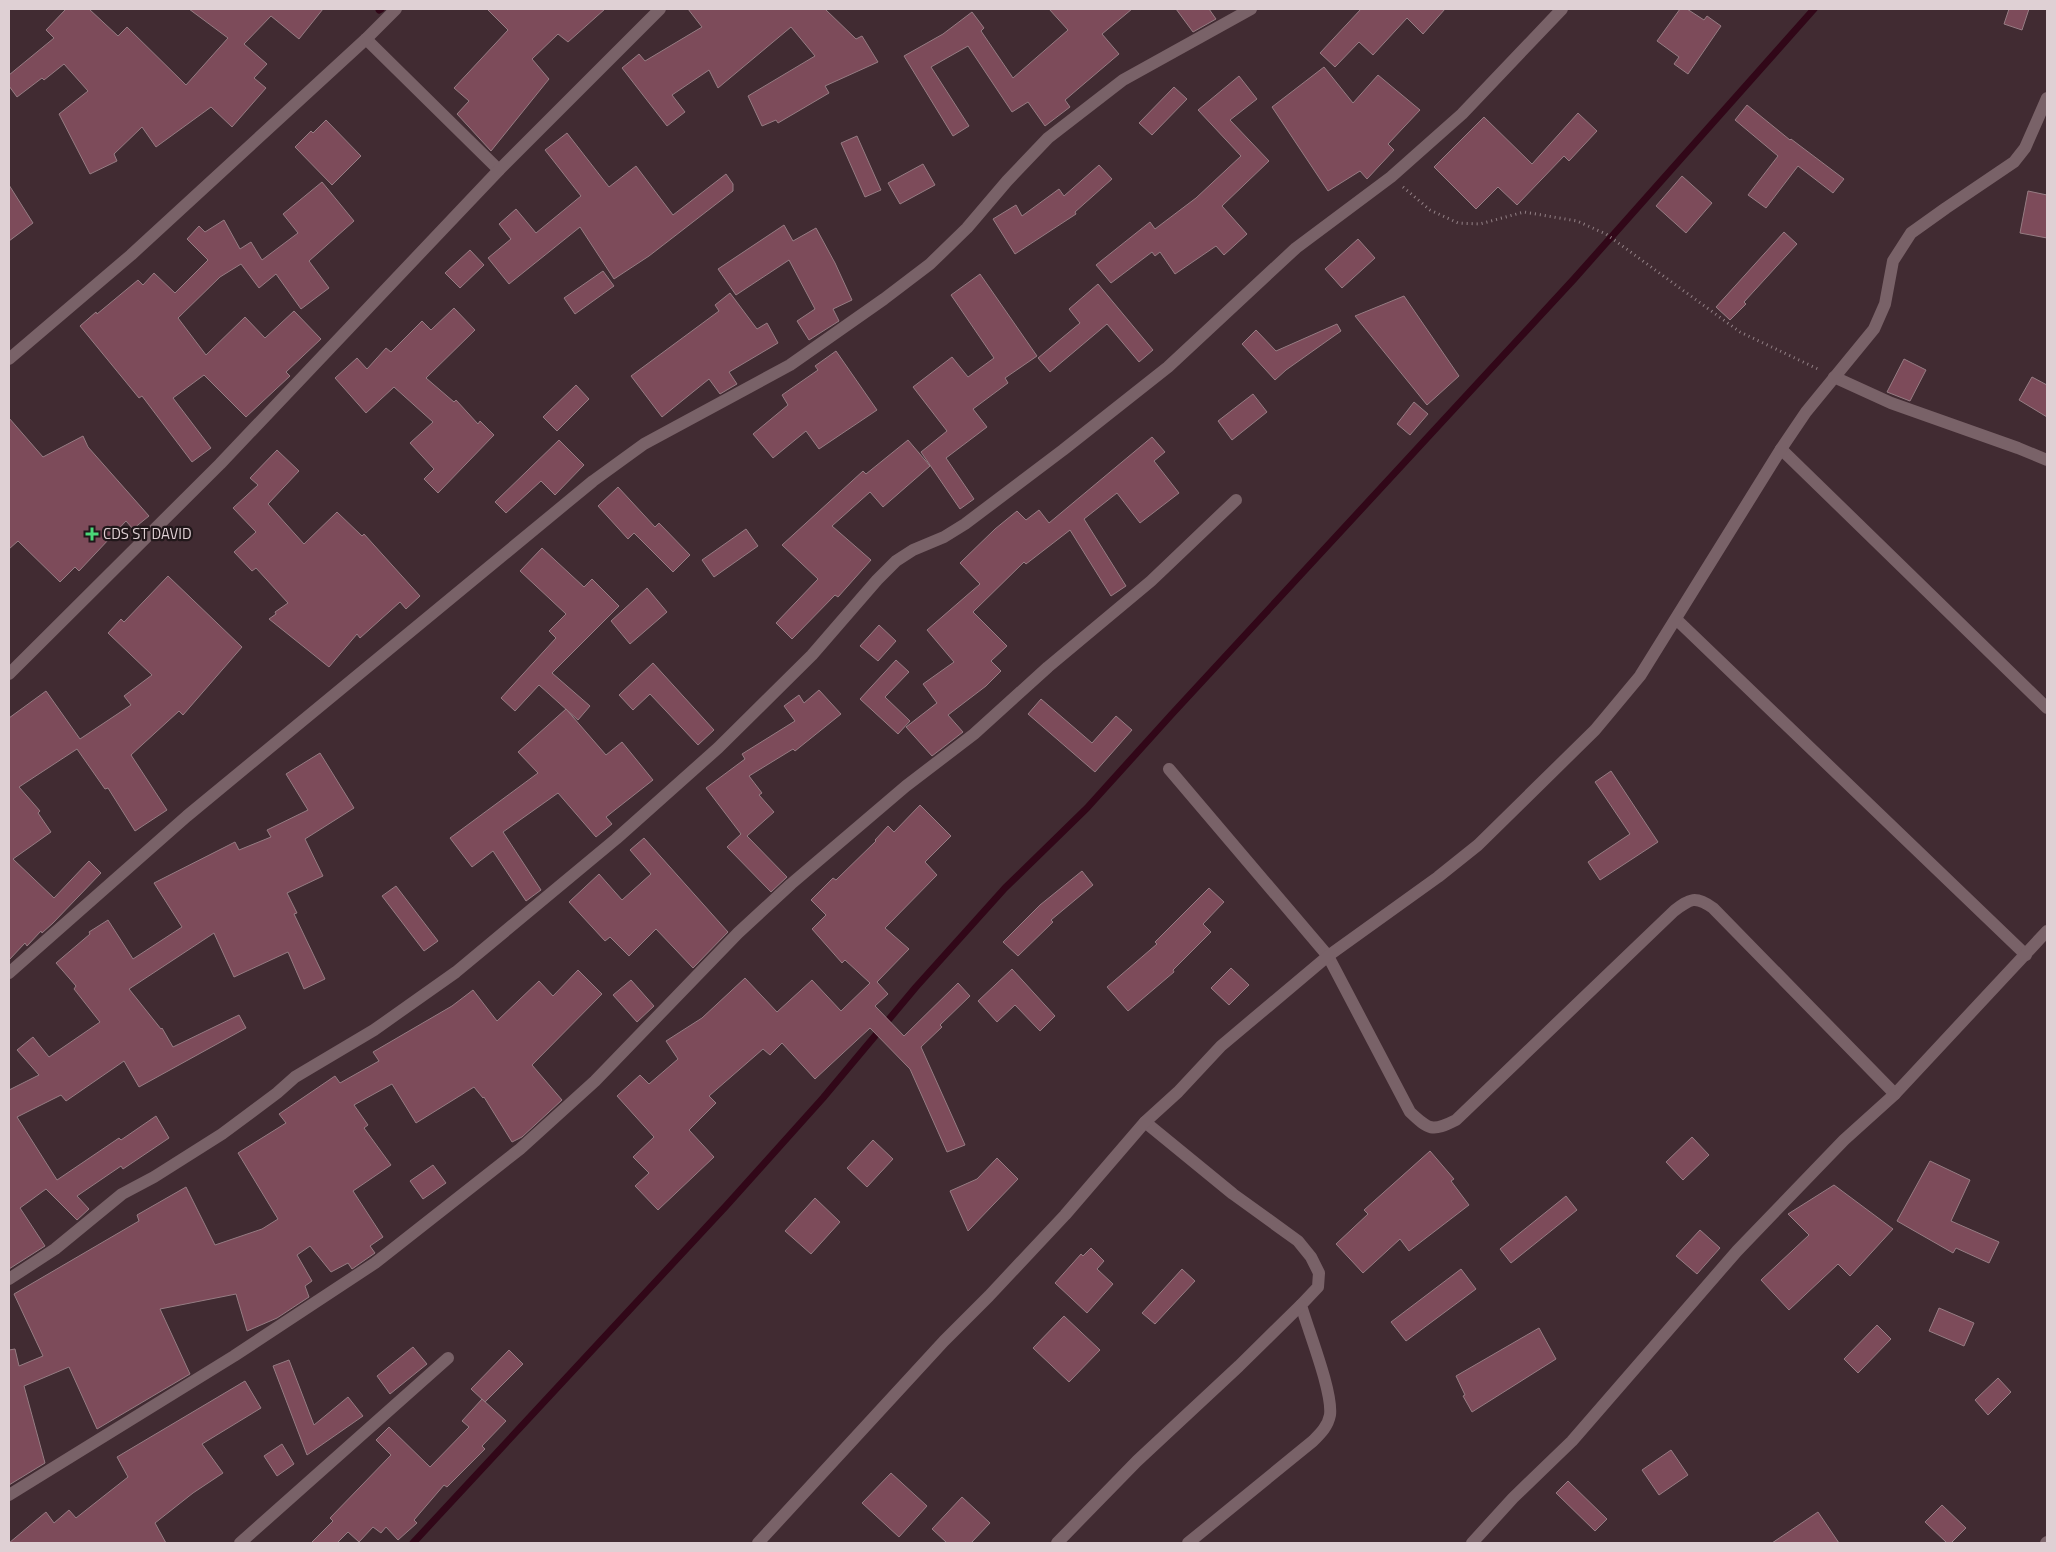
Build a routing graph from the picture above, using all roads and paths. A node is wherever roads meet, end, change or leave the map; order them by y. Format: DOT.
graph roads {
  1 [pos="396,9"];
  2 [pos="660,9"];
  3 [pos="1251,9"];
  4 [pos="1562,9"];
  5 [pos="366,39"];
  6 [pos="2047,98"];
  7 [pos="499,170"];
  8 [pos="1391,177"];
  9 [pos="9,359"];
  10 [pos="1834,377"];
  11 [pos="1781,449"];
  12 [pos="2047,460"];
  13 [pos="1236,500"];
  14 [pos="1676,619"];
  15 [pos="9,674"];
  16 [pos="2047,708"];
  17 [pos="1169,769"];
  18 [pos="2047,931"];
  19 [pos="2026,955"];
  20 [pos="1328,956"];
  21 [pos="9,973"];
  22 [pos="1895,1094"];
  23 [pos="1146,1122"];
  24 [pos="9,1279"];
  25 [pos="1300,1305"];
  26 [pos="448,1358"];
  27 [pos="9,1495"];
  28 [pos="240,1543"];
  29 [pos="758,1543"];
  30 [pos="1058,1543"];
  31 [pos="1188,1543"];
  32 [pos="1472,1543"];
  1 -- 5 [label="street"];
  2 -- 7 [label="street"];
  3 -- 21 [label="street"];
  4 -- 8 [label="street"];
  5 -- 7 [label="street"];
  5 -- 9 [label="street"];
  6 -- 10 [label="street"];
  7 -- 15 [label="street"];
  8 -- 10 [label="path"];
  8 -- 24 [label="street"];
  10 -- 11 [label="street"];
  10 -- 12 [label="street"];
  11 -- 14 [label="street"];
  11 -- 16 [label="street"];
  13 -- 27 [label="street"];
  14 -- 19 [label="street"];
  14 -- 20 [label="street"];
  17 -- 20 [label="street"];
  18 -- 19 [label="street"];
  19 -- 22 [label="street"];
  20 -- 22 [label="street"];
  20 -- 23 [label="street"];
  22 -- 32 [label="street"];
  23 -- 25 [label="street"];
  23 -- 29 [label="street"];
  25 -- 30 [label="street"];
  25 -- 31 [label="street"];
  26 -- 28 [label="street"];
}
